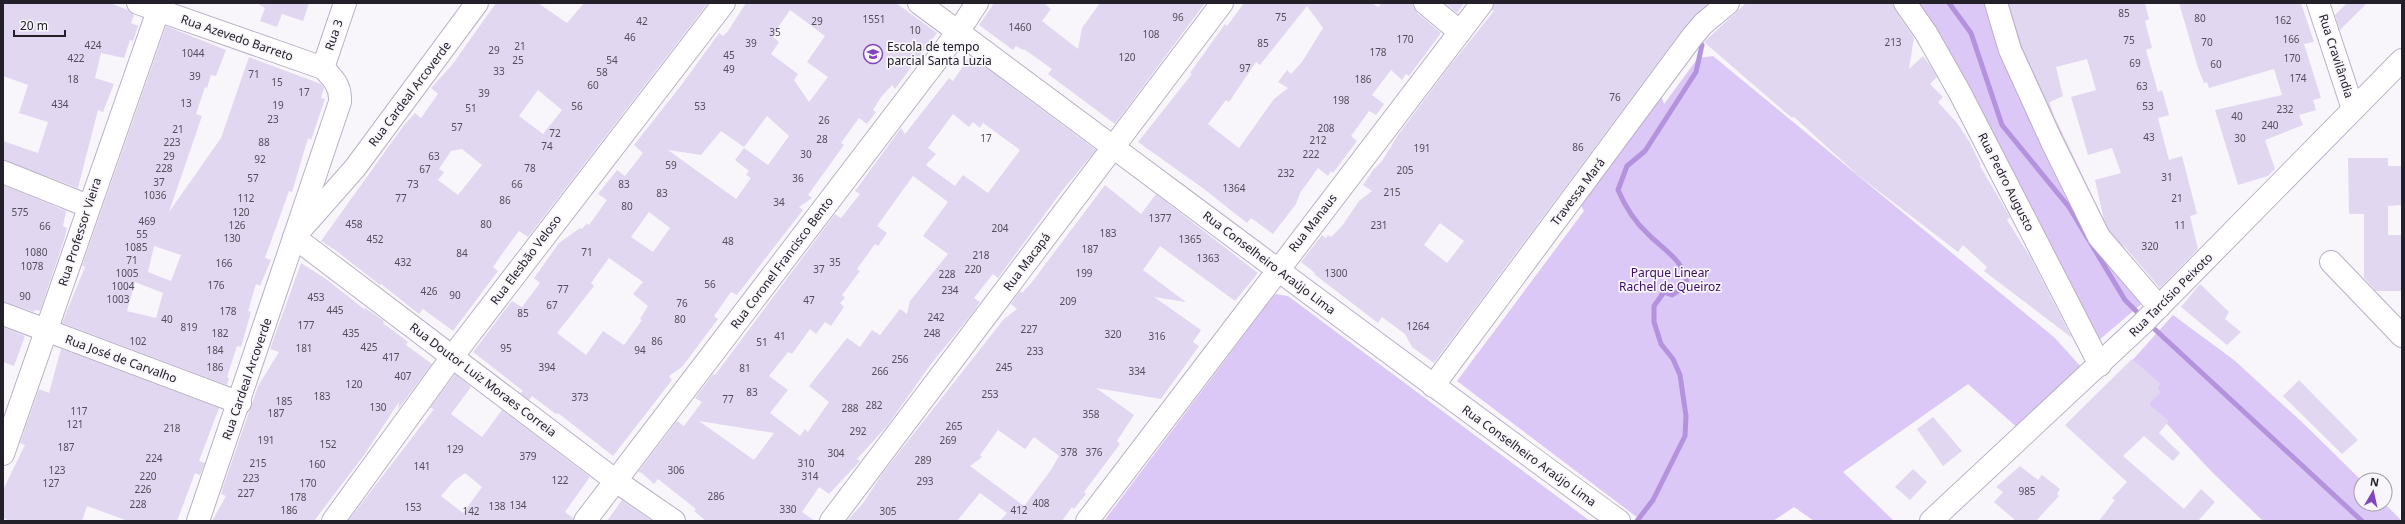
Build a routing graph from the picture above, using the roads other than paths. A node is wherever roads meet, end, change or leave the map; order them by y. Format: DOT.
graph roads {
  1 [pos="138,3"];
  2 [pos="345,3"];
  3 [pos="477,3"];
  4 [pos="724,3"];
  5 [pos="919,3"];
  6 [pos="977,3"];
  7 [pos="1222,3"];
  8 [pos="1425,3"];
  9 [pos="1482,3"];
  10 [pos="1728,3"];
  11 [pos="1905,3"];
  12 [pos="1996,3"];
  13 [pos="2318,3"];
  14 [pos="158,10"];
  15 [pos="190,12"];
  16 [pos="958,32"];
  17 [pos="1460,32"];
  18 [pos="2402,60"];
  19 [pos="328,73"];
  20 [pos="2353,109"];
  21 [pos="1114,147"];
  22 [pos="3,172"];
  23 [pos="88,206"];
  24 [pos="294,237"];
  25 [pos="2331,262"];
  26 [pos="1277,270"];
  27 [pos="2159,307"];
  28 [pos="3,314"];
  29 [pos="47,332"];
  30 [pos="2402,336"];
  31 [pos="452,357"];
  32 [pos="2100,365"];
  33 [pos="1433,386"];
  34 [pos="240,403"];
  35 [pos="3,454"];
  36 [pos="616,481"];
  37 [pos="198,521"];
  38 [pos="333,521"];
  39 [pos="585,521"];
  40 [pos="674,521"];
  41 [pos="831,521"];
  42 [pos="1087,521"];
  43 [pos="1619,521"];
  44 [pos="1931,521"];
  1 -- 14 [label="street, Rua Azevedo Barreto"];
  2 -- 19 [label="street, Rua 3"];
  3 -- 24 [label="street, Rua Cardeal Arcoverde"];
  4 -- 31 [label="street, Rua Elesbão Veloso"];
  5 -- 16 [label="street, Rua Conselheiro Araújo Lima"];
  6 -- 16 [label="street, Rua Coronel Francisco Bento"];
  7 -- 21 [label="street, Rua Macapá"];
  8 -- 17 [label="street"];
  9 -- 17 [label="street, Rua Manaus"];
  10 -- 33 [label="street, Travessa Mará"];
  11 -- 32 [label="street, Rua Pedro Augusto"];
  12 -- 27 [label="street"];
  13 -- 20 [label="street, Rua Cravilândia"];
  14 -- 15 [label="street, Rua Azevedo Barreto"];
  14 -- 23 [label="street, Rua Professor Vieira"];
  15 -- 19 [label="street, Rua Azevedo Barreto"];
  16 -- 21 [label="street, Rua Conselheiro Araújo Lima"];
  16 -- 36 [label="street, Rua Coronel Francisco Bento"];
  17 -- 26 [label="street, Rua Manaus"];
  18 -- 20 [label="street, Rua Tarcísio Peixoto"];
  19 -- 24 [label="street, Rua Cardeal Arcoverde"];
  20 -- 27 [label="street, Rua Tarcísio Peixoto"];
  21 -- 26 [label="street, Rua Conselheiro Araújo Lima"];
  21 -- 41 [label="street, Rua Macapá"];
  22 -- 23 [label="street"];
  23 -- 29 [label="street, Rua Professor Vieira"];
  24 -- 31 [label="street, Rua Doutor Luiz Moraes Correia"];
  24 -- 34 [label="street, Rua Cardeal Arcoverde"];
  25 -- 30 [label="street"];
  26 -- 33 [label="street, Rua Conselheiro Araújo Lima"];
  26 -- 42 [label="street, Rua Manaus"];
  27 -- 32 [label="street, Rua Tarcísio Peixoto"];
  28 -- 29 [label="street, Rua José de Carvalho"];
  29 -- 34 [label="street, Rua José de Carvalho"];
  29 -- 35 [label="street, Rua Professor Vieira"];
  31 -- 36 [label="street, Rua Doutor Luiz Moraes Correia"];
  31 -- 38 [label="street, Rua Elesbão Veloso"];
  32 -- 44 [label="street, Rua Tarcísio Peixoto"];
  33 -- 43 [label="street, Rua Conselheiro Araújo Lima"];
  34 -- 37 [label="street, Rua Cardeal Arcoverde"];
  36 -- 39 [label="street, Rua Coronel Francisco Bento"];
  36 -- 40 [label="street, Rua Doutor Luiz Moraes Correia"];
}
